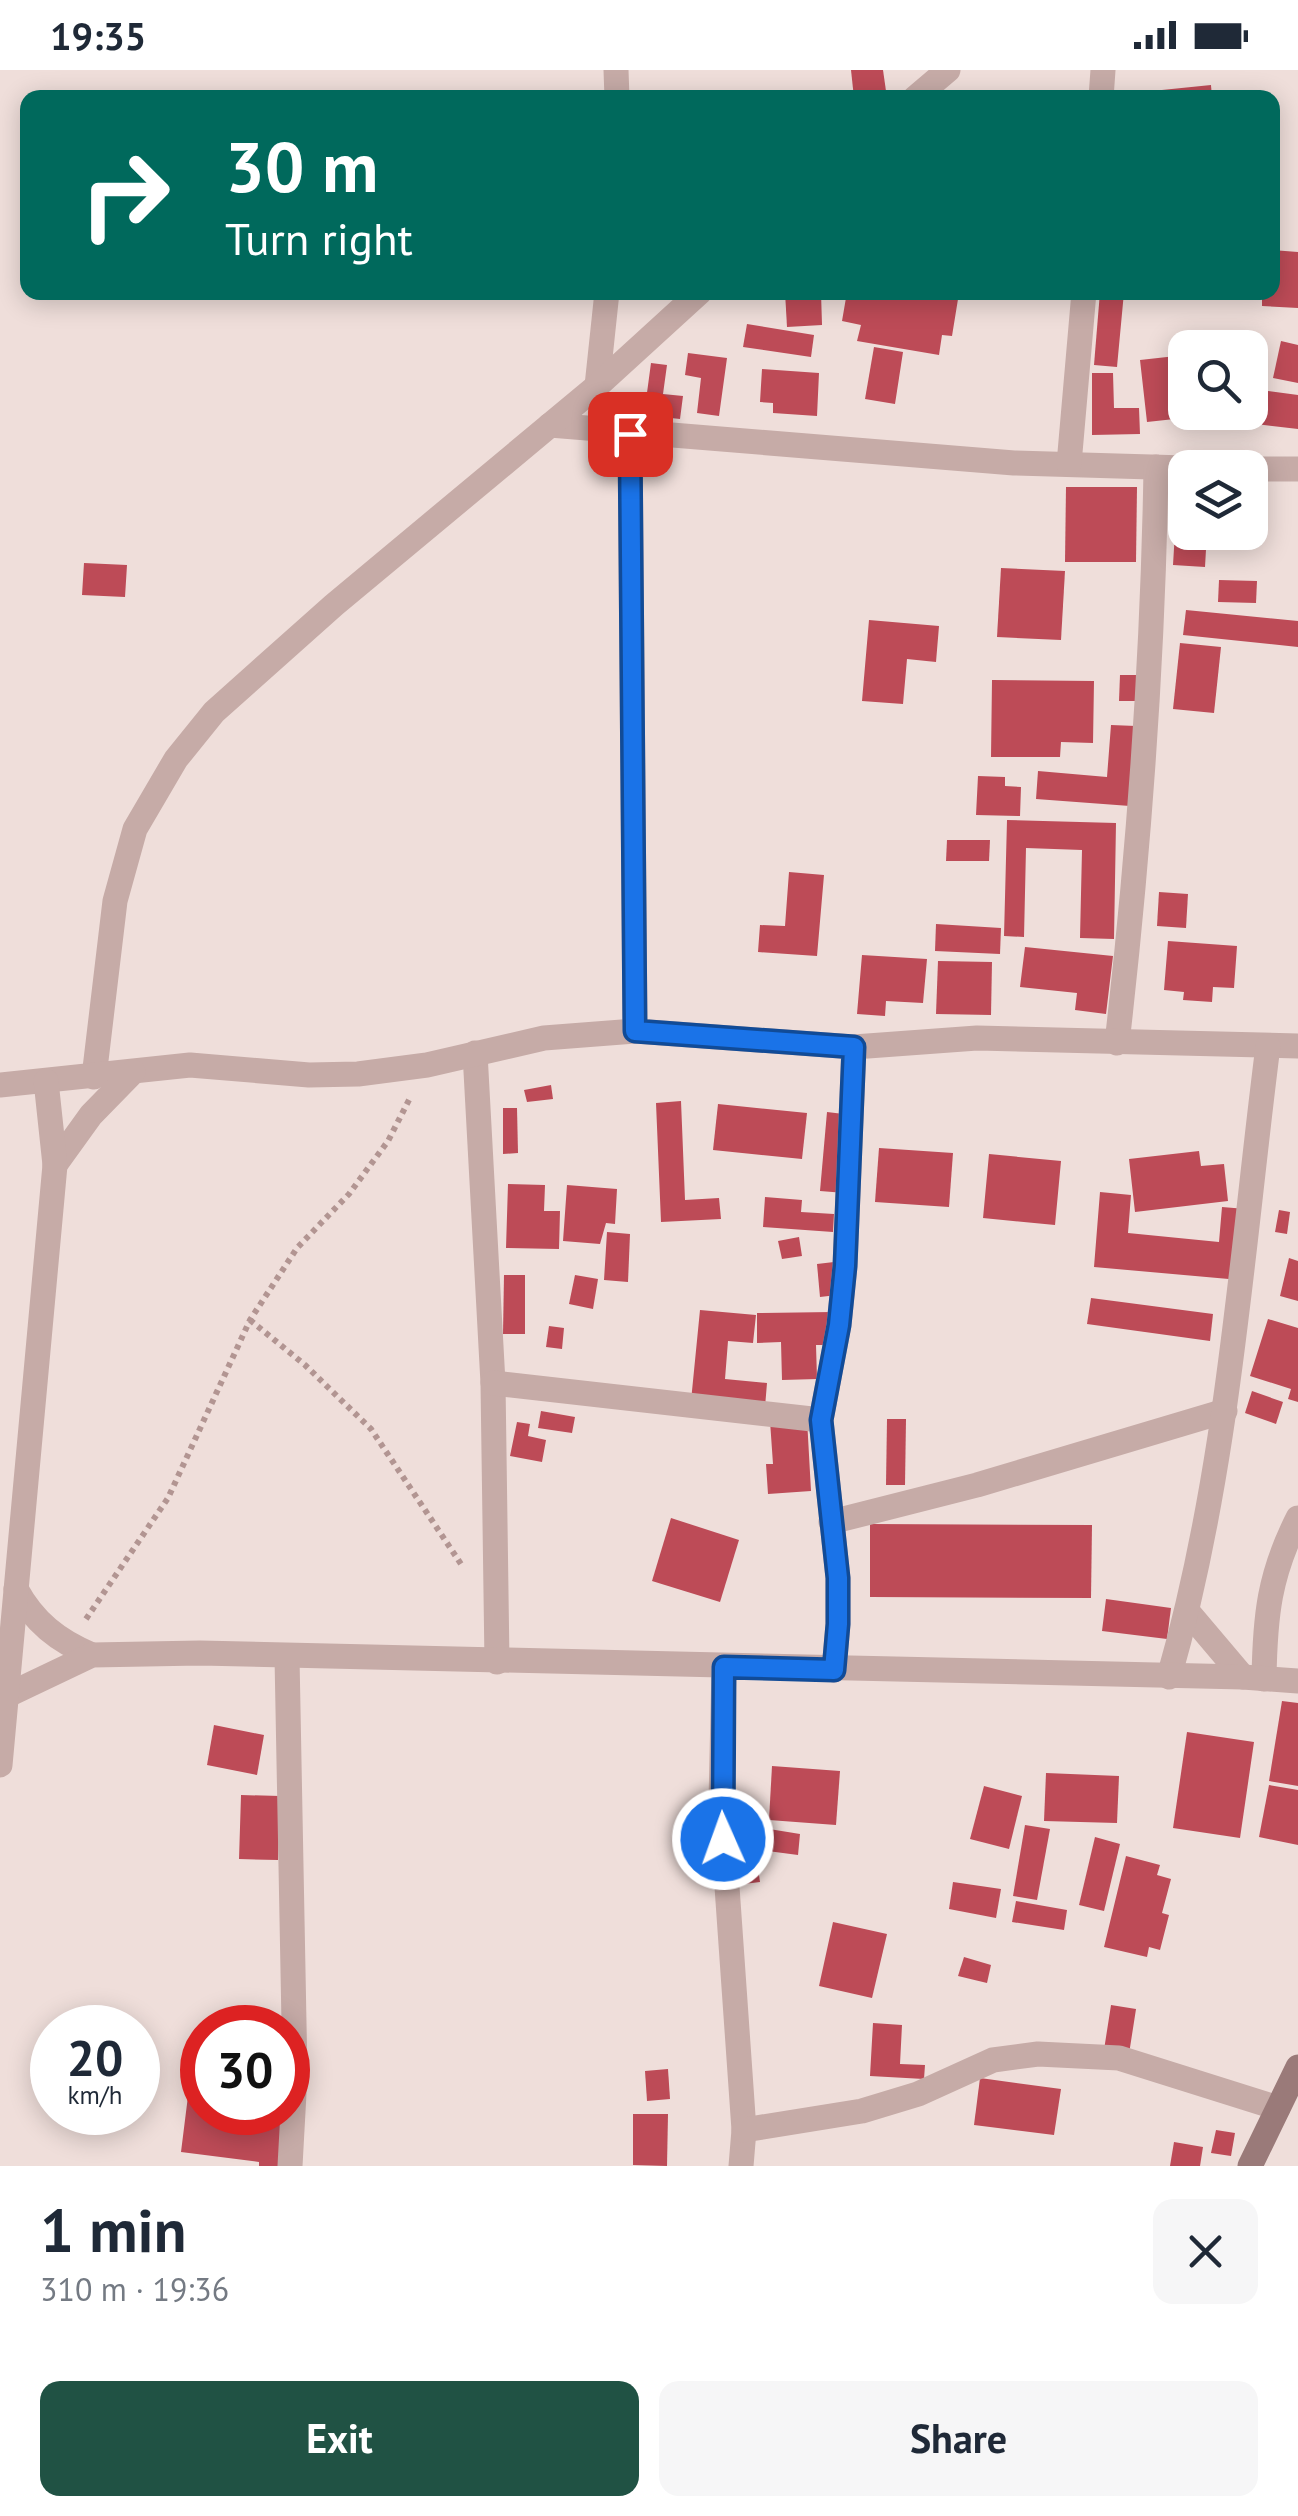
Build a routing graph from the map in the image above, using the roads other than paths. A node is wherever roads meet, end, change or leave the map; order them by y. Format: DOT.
graph roads {
  1 [pos="948,70"];
  2 [pos="924,90"];
  3 [pos="606,300"];
  4 [pos="691,300"];
  5 [pos="1083,300"];
  6 [pos="597,386"];
  7 [pos="550,425"];
  8 [pos="630,434"];
  9 [pos="1069,464"];
  10 [pos="1156,467"];
  11 [pos="1168,467"];
  12 [pos="1268,469"];
  13 [pos="1298,469"];
  14 [pos="635,1031"];
  15 [pos="1117,1042"];
  16 [pos="1268,1046"];
  17 [pos="1298,1046"];
  18 [pos="854,1047"];
  19 [pos="475,1053"];
  20 [pos="133,1072"];
  21 [pos="94,1077"];
  22 [pos="46,1080"];
  23 [pos="0,1084"];
  24 [pos="55,1165"];
  25 [pos="492,1384"];
  26 [pos="1225,1411"];
  27 [pos="821,1420"];
  28 [pos="1298,1518"];
  29 [pos="831,1522"];
  30 [pos="16,1589"];
  31 [pos="1188,1612"];
  32 [pos="80,1650"];
  33 [pos="287,1657"];
  34 [pos="498,1662"];
  35 [pos="724,1667"];
  36 [pos="834,1670"];
  37 [pos="1168,1677"];
  38 [pos="1254,1678"];
  39 [pos="1298,1681"];
  40 [pos="8,1695"];
  41 [pos="0,1765"];
  42 [pos="1298,2067"];
  43 [pos="1278,2108"];
  44 [pos="744,2130"];
  45 [pos="290,2166"];
  46 [pos="741,2166"];
  47 [pos="1250,2166"];
  1 -- 2 [label="street"];
  3 -- 6 [label="street"];
  4 -- 6 [label="street"];
  5 -- 9 [label="street"];
  6 -- 7 [label="street"];
  7 -- 8 [label="street"];
  7 -- 21 [label="street"];
  8 -- 9 [label="street"];
  8 -- 14 [label="street"];
  9 -- 10 [label="street"];
  10 -- 11 [label="street"];
  10 -- 15 [label="street"];
  12 -- 13 [label="street"];
  14 -- 18 [label="street"];
  14 -- 19 [label="street"];
  15 -- 16 [label="street"];
  15 -- 18 [label="street"];
  16 -- 17 [label="street"];
  16 -- 26 [label="street"];
  18 -- 27 [label="street"];
  19 -- 20 [label="street"];
  19 -- 25 [label="street"];
  20 -- 21 [label="street"];
  20 -- 24 [label="street"];
  21 -- 22 [label="street"];
  22 -- 23 [label="street"];
  22 -- 24 [label="street"];
  24 -- 30 [label="street"];
  25 -- 27 [label="street"];
  25 -- 34 [label="street"];
  26 -- 29 [label="street"];
  26 -- 31 [label="street"];
  27 -- 29 [label="street"];
  28 -- 38 [label="street"];
  29 -- 36 [label="street"];
  30 -- 32 [label="street"];
  30 -- 40 [label="street"];
  31 -- 37 [label="street"];
  31 -- 38 [label="street"];
  32 -- 33 [label="street"];
  32 -- 40 [label="street"];
  33 -- 34 [label="street"];
  33 -- 45 [label="street"];
  34 -- 35 [label="street"];
  35 -- 36 [label="street"];
  35 -- 44 [label="street"];
  36 -- 37 [label="street"];
  37 -- 38 [label="street"];
  38 -- 39 [label="street"];
  40 -- 41 [label="street"];
  42 -- 43 [label="street"];
  43 -- 44 [label="street"];
  43 -- 47 [label="street"];
  44 -- 46 [label="street"];
}
